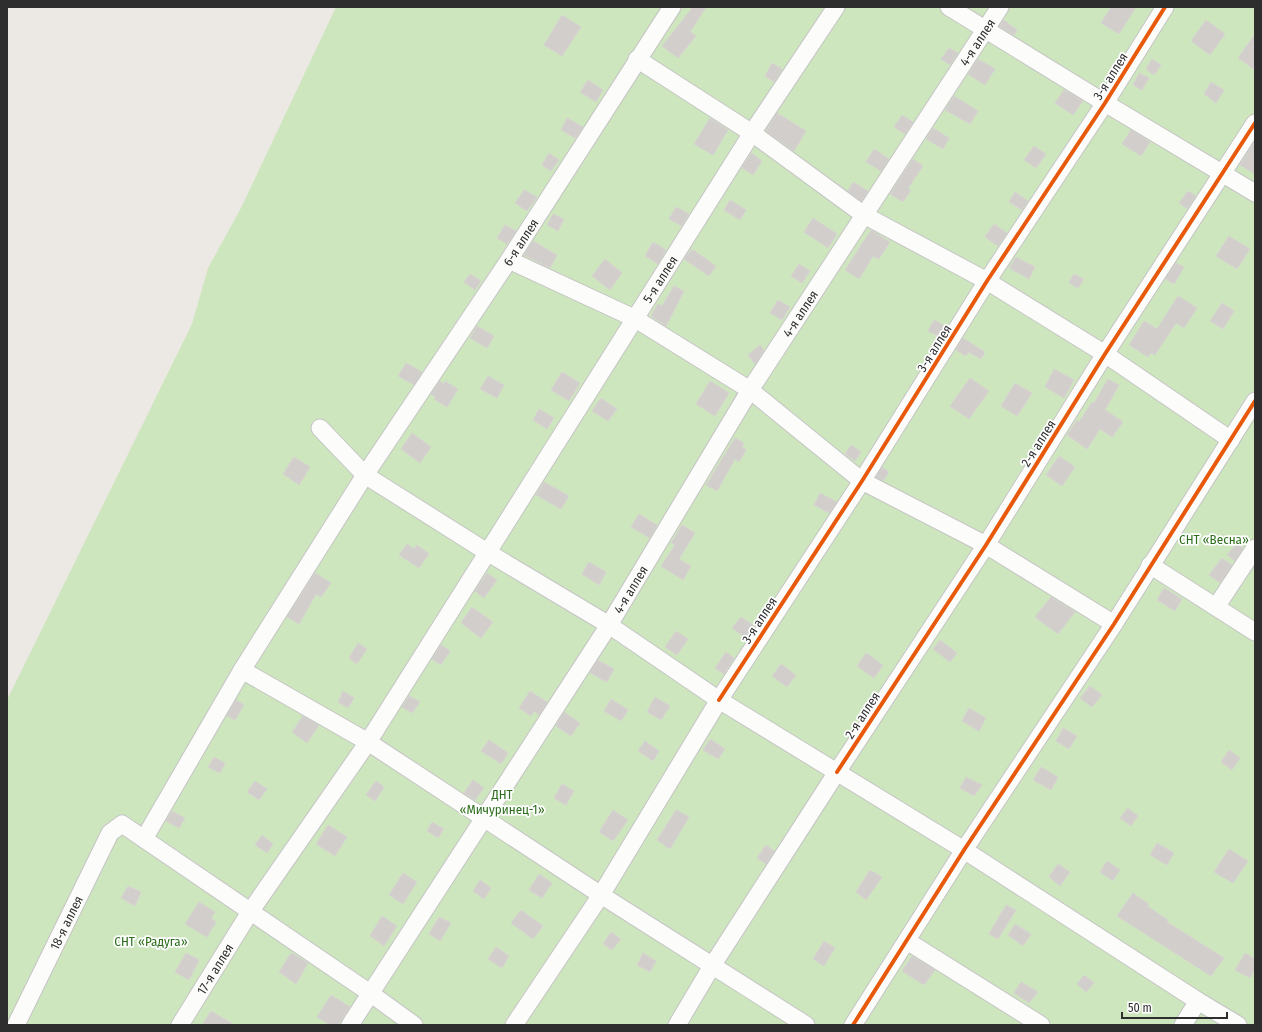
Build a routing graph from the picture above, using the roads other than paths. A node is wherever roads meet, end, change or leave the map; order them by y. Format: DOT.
graph roads {
  1 [pos="672,7"];
  2 [pos="836,7"];
  3 [pos="949,7"];
  4 [pos="1000,7"];
  5 [pos="1165,7"];
  6 [pos="985,30"];
  7 [pos="637,59"];
  8 [pos="1105,103"];
  9 [pos="1255,123"];
  10 [pos="752,133"];
  11 [pos="1223,174"];
  12 [pos="1255,193"];
  13 [pos="864,215"];
  14 [pos="509,260"];
  15 [pos="987,281"];
  16 [pos="634,318"];
  17 [pos="1106,354"];
  18 [pos="750,390"];
  19 [pos="1255,401"];
  20 [pos="320,428"];
  21 [pos="1231,440"];
  22 [pos="366,475"];
  23 [pos="862,481"];
  24 [pos="986,545"];
  25 [pos="1255,548"];
  26 [pos="487,552"];
  27 [pos="1150,565"];
  28 [pos="1216,607"];
  29 [pos="1114,624"];
  30 [pos="609,625"];
  31 [pos="1255,632"];
  32 [pos="242,670"];
  33 [pos="719,700"];
  34 [pos="368,742"];
  35 [pos="836,772"];
  36 [pos="485,817"];
  37 [pos="144,839"];
  38 [pos="964,850"];
  39 [pos="601,895"];
  40 [pos="250,912"];
  41 [pos="907,941"];
  42 [pos="712,966"];
  43 [pos="370,993"];
  44 [pos="1198,1001"];
  45 [pos="855,1024"];
  46 [pos="16,1025"];
  47 [pos="180,1025"];
  48 [pos="350,1025"];
  49 [pos="414,1025"];
  50 [pos="514,1025"];
  51 [pos="677,1025"];
  52 [pos="806,1025"];
  53 [pos="1041,1025"];
  54 [pos="1183,1025"];
  55 [pos="1238,1025"];
  1 -- 7 [label="street, 6-я аллея"];
  2 -- 10 [label="street, 5-я аллея"];
  3 -- 6 [label="street"];
  4 -- 6 [label="street, 4-я аллея"];
  5 -- 8 [label="street, 3-я аллея"];
  6 -- 8 [label="street"];
  6 -- 13 [label="street, 4-я аллея"];
  7 -- 10 [label="street"];
  7 -- 14 [label="street, 6-я аллея"];
  8 -- 11 [label="street"];
  8 -- 15 [label="street, 3-я аллея"];
  9 -- 11 [label="street, 2-я аллея"];
  10 -- 13 [label="street"];
  10 -- 16 [label="street, 5-я аллея"];
  11 -- 12 [label="street"];
  11 -- 17 [label="street, 2-я аллея"];
  13 -- 15 [label="street"];
  13 -- 18 [label="street, 4-я аллея"];
  14 -- 16 [label="street"];
  14 -- 22 [label="street, 6-я аллея"];
  15 -- 17 [label="street"];
  15 -- 23 [label="street, 3-я аллея"];
  16 -- 18 [label="street"];
  16 -- 26 [label="street, 5-я аллея"];
  17 -- 21 [label="street"];
  17 -- 24 [label="street, 2-я аллея"];
  18 -- 23 [label="street"];
  18 -- 30 [label="street, 4-я аллея"];
  19 -- 21 [label="street"];
  20 -- 22 [label="street"];
  21 -- 27 [label="street"];
  22 -- 26 [label="street"];
  22 -- 32 [label="street, 6-я аллея"];
  23 -- 24 [label="street"];
  23 -- 33 [label="street, 3-я аллея"];
  24 -- 29 [label="street"];
  24 -- 35 [label="street, 2-я аллея"];
  25 -- 28 [label="street"];
  26 -- 30 [label="street"];
  26 -- 34 [label="street, 5-я аллея"];
  27 -- 28 [label="street"];
  27 -- 29 [label="street"];
  28 -- 31 [label="street"];
  29 -- 38 [label="street"];
  30 -- 33 [label="street"];
  30 -- 36 [label="street, 4-я аллея"];
  32 -- 34 [label="street"];
  32 -- 37 [label="street, 6-я аллея"];
  33 -- 35 [label="street"];
  33 -- 39 [label="street, 3-я аллея"];
  34 -- 36 [label="street"];
  34 -- 40 [label="street, 17-я аллея"];
  35 -- 38 [label="street"];
  35 -- 42 [label="street, 2-я аллея"];
  36 -- 39 [label="street"];
  36 -- 43 [label="street, 4-я аллея"];
  37 -- 40 [label="street"];
  37 -- 46 [label="street, 18-я аллея"];
  38 -- 41 [label="street"];
  38 -- 44 [label="street"];
  39 -- 42 [label="street"];
  39 -- 50 [label="street, 3-я аллея"];
  40 -- 43 [label="street"];
  40 -- 47 [label="street, 17-я аллея"];
  41 -- 45 [label="street"];
  41 -- 53 [label="street"];
  42 -- 51 [label="street, 2-я аллея"];
  42 -- 52 [label="street"];
  43 -- 48 [label="street, 4-я аллея"];
  43 -- 49 [label="street"];
  44 -- 54 [label="street"];
  44 -- 55 [label="street"];
}
